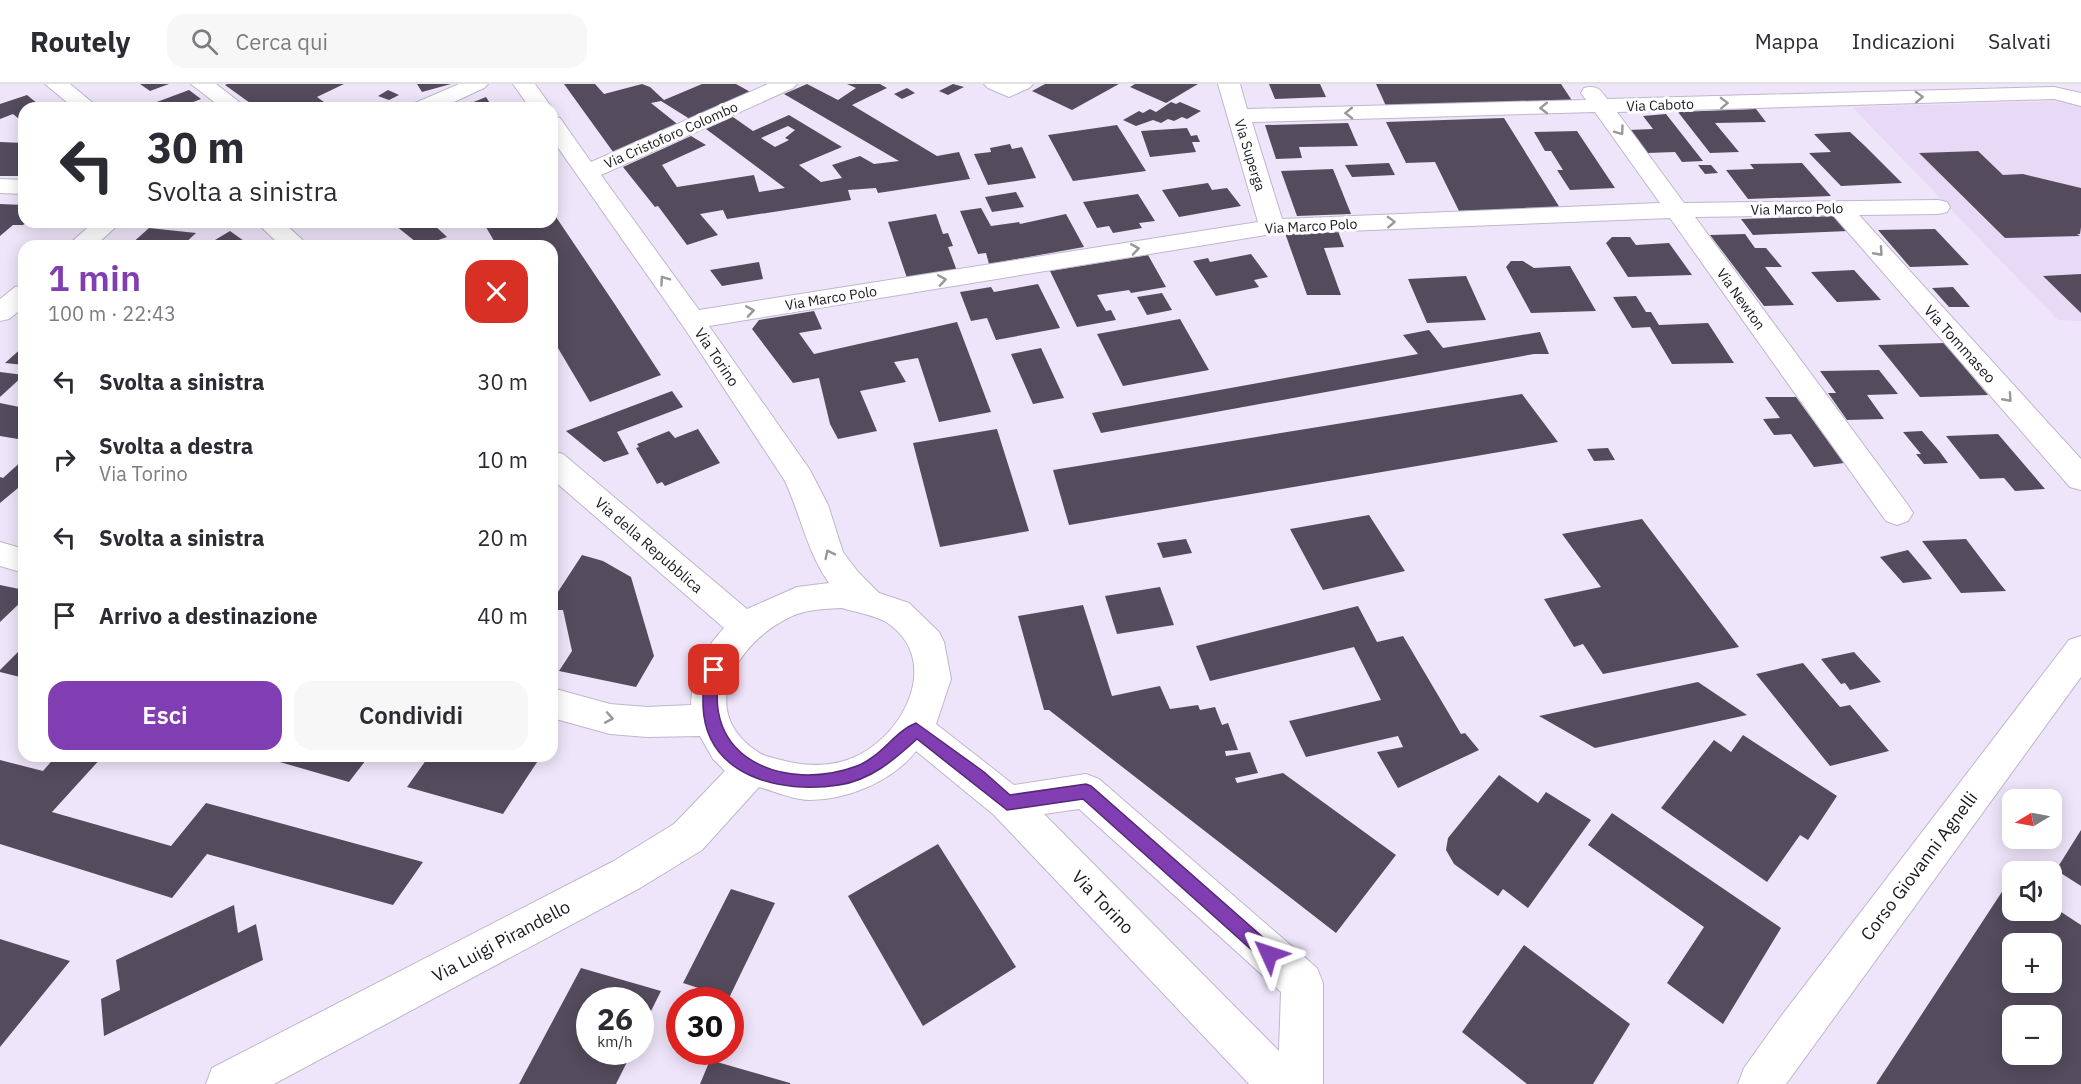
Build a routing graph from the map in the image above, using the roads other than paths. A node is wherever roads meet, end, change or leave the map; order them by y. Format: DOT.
graph roads {
  1 [pos="56,84"];
  2 [pos="202,84"];
  3 [pos="477,84"];
  4 [pos="786,84"];
  5 [pos="995,84"];
  6 [pos="1022,84"];
  7 [pos="1229,84"];
  8 [pos="1586,84"];
  9 [pos="531,86"];
  10 [pos="2081,100"];
  11 [pos="80,102"];
  12 [pos="228,102"];
  13 [pos="436,102"];
  14 [pos="538,102"];
  15 [pos="1602,106"];
  16 [pos="1239,116"];
  17 [pos="558,131"];
  18 [pos="588,172"];
  19 [pos="0,186"];
  20 [pos="18,187"];
  21 [pos="1938,207"];
  22 [pos="1840,208"];
  23 [pos="1677,210"];
  24 [pos="1272,227"];
  25 [pos="102,228"];
  26 [pos="275,228"];
  27 [pos="87,240"];
  28 [pos="289,240"];
  29 [pos="18,298"];
  30 [pos="0,313"];
  31 [pos="692,320"];
  32 [pos="558,467"];
  33 [pos="2081,479"];
  34 [pos="1897,513"];
  35 [pos="0,554"];
  36 [pos="18,559"];
  37 [pos="865,598"];
  38 [pos="746,627"];
  39 [pos="2081,650"];
  40 [pos="558,705"];
  41 [pos="711,720"];
  42 [pos="916,730"];
  43 [pos="752,769"];
  44 [pos="1007,803"];
  45 [pos="228,1084"];
  46 [pos="1280,1084"];
  47 [pos="1301,1084"];
  48 [pos="1760,1084"];
  1 -- 11 [label="street"];
  2 -- 12 [label="street"];
  3 -- 13 [label="street"];
  4 -- 18 [label="street, Via Cristoforo Colombo"];
  5 -- 6 [label="street"];
  7 -- 16 [label="street, Via Superga"];
  8 -- 15 [label="street, Via Newton"];
  9 -- 14 [label="street"];
  15 -- 10 [label="street, Via Caboto, one-way"];
  15 -- 16 [label="street, Via Caboto, one-way"];
  15 -- 23 [label="street, Via Newton, one-way"];
  16 -- 24 [label="street, Via Superga"];
  17 -- 18 [label="street, Via Torino"];
  31 -- 18 [label="street, Via Torino, one-way"];
  19 -- 20 [label="street"];
  21 -- 22 [label="street, Via Marco Polo"];
  22 -- 23 [label="street, Via Marco Polo"];
  22 -- 33 [label="street, Via Tommaseo, one-way"];
  24 -- 23 [label="street, Via Marco Polo, one-way"];
  23 -- 34 [label="street, Via Newton"];
  31 -- 24 [label="street, Via Marco Polo, one-way"];
  25 -- 27 [label="street"];
  26 -- 28 [label="street"];
  29 -- 30 [label="street"];
  37 -- 31 [label="street, Via Torino, one-way"];
  32 -- 38 [label="street, Via della Repubblica"];
  35 -- 36 [label="street"];
  37 -- 38 [label="street"];
  37 -- 42 [label="street"];
  38 -- 41 [label="street"];
  39 -- 48 [label="street, Corso Giovanni Agnelli"];
  40 -- 41 [label="street, one-way"];
  41 -- 43 [label="street"];
  42 -- 43 [label="street"];
  42 -- 44 [label="street, Via Torino"];
  43 -- 45 [label="street, Via Luigi Pirandello"];
  44 -- 46 [label="street, Via Torino"];
  44 -- 47 [label="street"];
}
